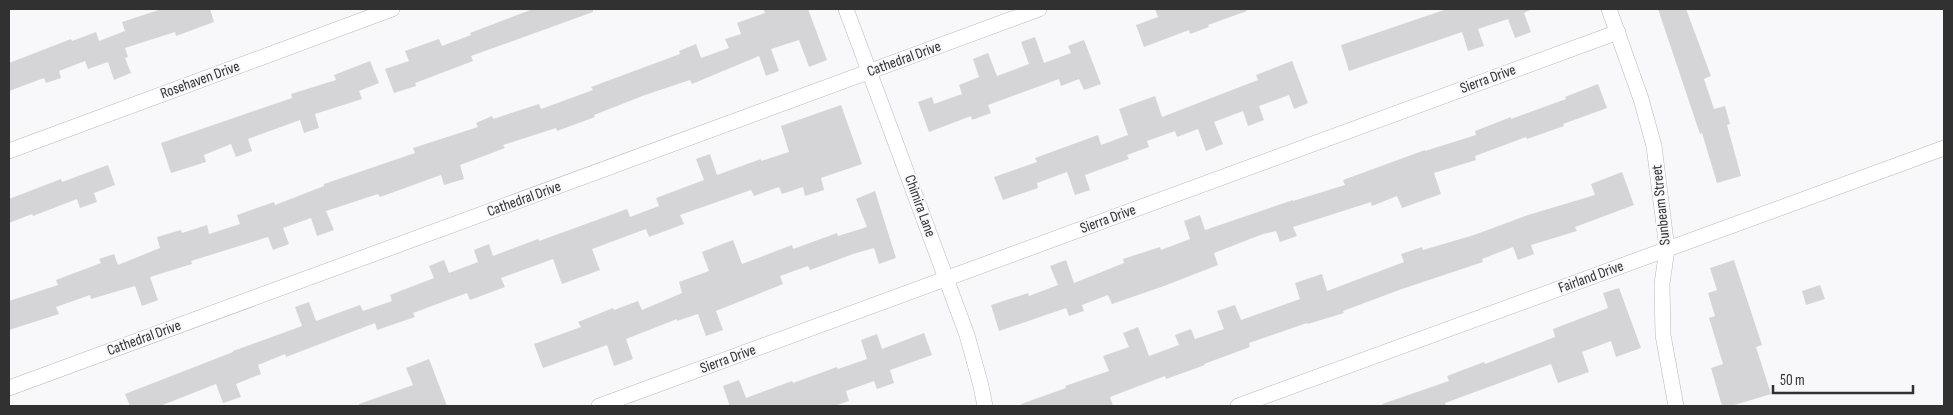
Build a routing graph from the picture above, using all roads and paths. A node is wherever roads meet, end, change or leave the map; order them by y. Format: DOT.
graph roads {
  1 [pos="392,9"];
  2 [pos="846,9"];
  3 [pos="1039,9"];
  4 [pos="1609,9"];
  5 [pos="1618,32"];
  6 [pos="870,71"];
  7 [pos="1944,148"];
  8 [pos="9,151"];
  9 [pos="1667,249"];
  10 [pos="947,279"];
  11 [pos="9,388"];
  12 [pos="599,406"];
  13 [pos="985,406"];
  14 [pos="1238,406"];
  15 [pos="1676,406"];
  1 -- 8 [label="street, Rosehaven Drive"];
  2 -- 6 [label="street, Chimira Lane"];
  3 -- 6 [label="street, Cathedral Drive"];
  4 -- 5 [label="street, Sunbeam Street"];
  5 -- 9 [label="street, Sunbeam Street"];
  5 -- 10 [label="street, Sierra Drive"];
  6 -- 10 [label="street, Chimira Lane"];
  6 -- 11 [label="street, Cathedral Drive"];
  7 -- 9 [label="street, Fairland Drive"];
  9 -- 14 [label="street, Fairland Drive"];
  9 -- 15 [label="street, Sunbeam Street"];
  10 -- 12 [label="street, Sierra Drive"];
  10 -- 13 [label="street, Chimira Lane"];
}
